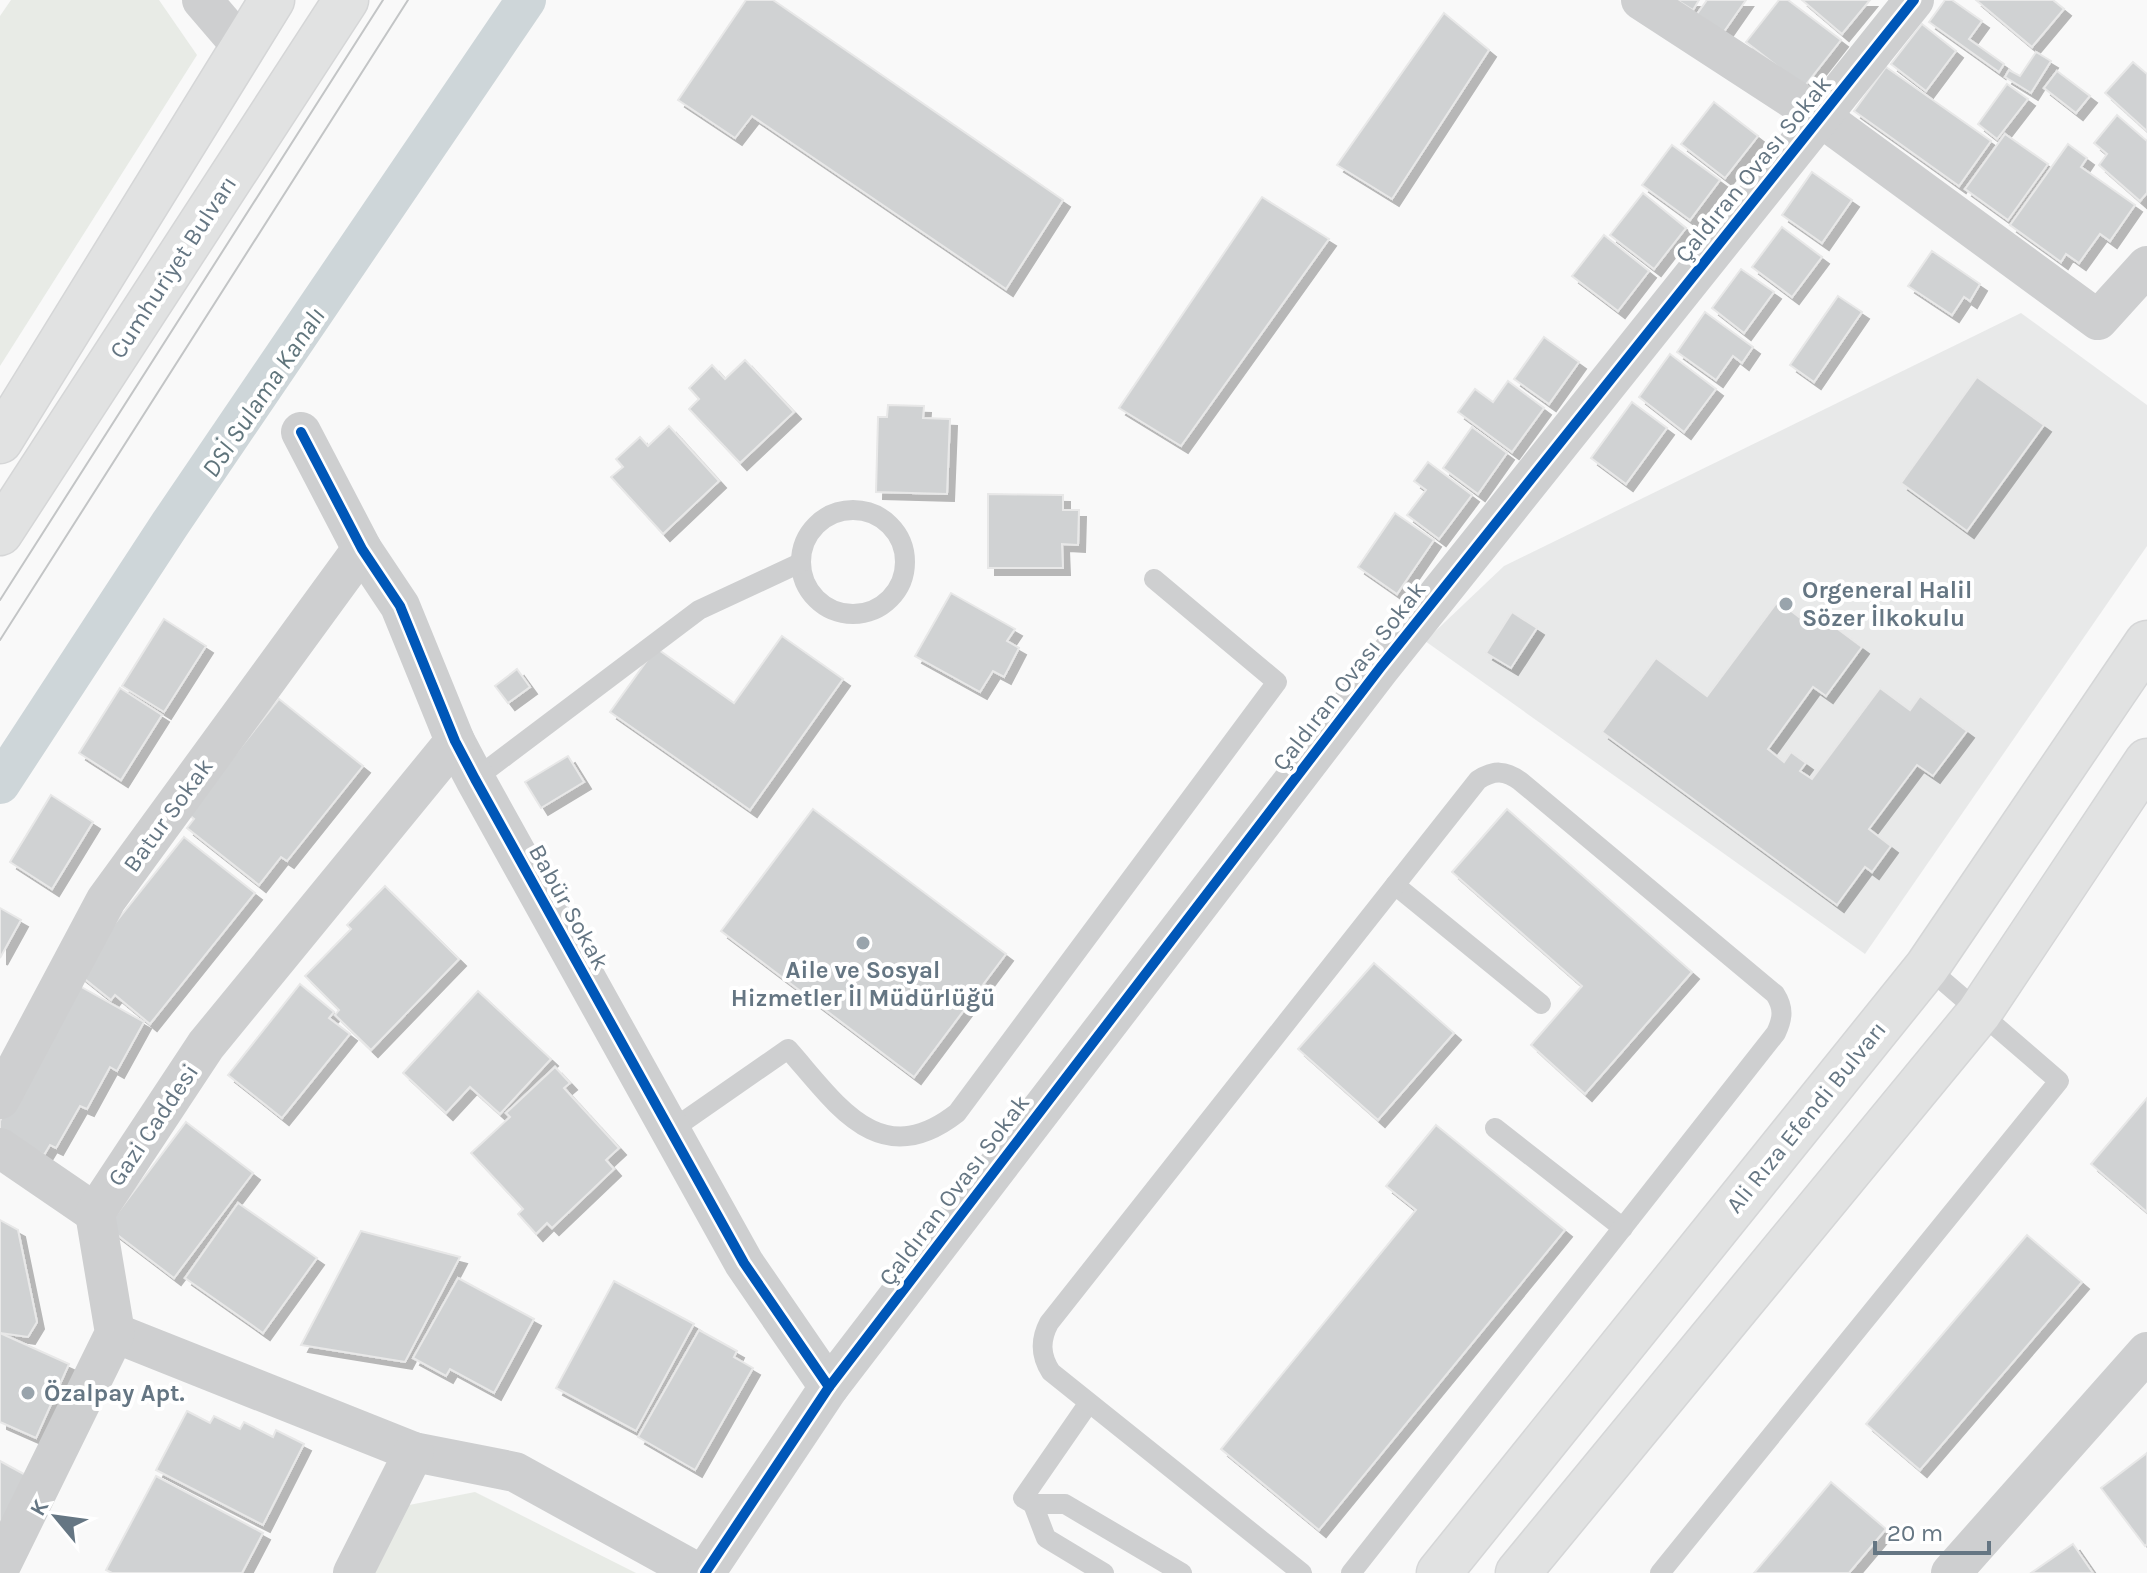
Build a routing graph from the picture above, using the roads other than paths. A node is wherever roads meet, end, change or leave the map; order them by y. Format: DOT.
graph roads {
  1 [pos="202,0"];
  2 [pos="272,0"];
  3 [pos="346,0"];
  4 [pos="1641,0"];
  5 [pos="1914,0"];
  6 [pos="244,49"];
  7 [pos="1821,117"];
  8 [pos="2147,266"];
  9 [pos="301,432"];
  10 [pos="0,441"];
  11 [pos="0,533"];
  12 [pos="362,549"];
  13 [pos="800,563"];
  14 [pos="1154,579"];
  15 [pos="2147,643"];
  16 [pos="455,741"];
  17 [pos="2147,761"];
  18 [pos="475,779"];
  19 [pos="1395,885"];
  20 [pos="1927,967"];
  21 [pos="1541,1004"];
  22 [pos="1979,1013"];
  23 [pos="0,1099"];
  24 [pos="1495,1128"];
  25 [pos="670,1131"];
  26 [pos="0,1148"];
  27 [pos="95,1213"];
  28 [pos="1623,1228"];
  29 [pos="115,1333"];
  30 [pos="2147,1352"];
  31 [pos="829,1387"];
  32 [pos="1088,1404"];
  33 [pos="414,1452"];
  34 [pos="1028,1501"];
  35 [pos="0,1567"];
  36 [pos="353,1573"];
  37 [pos="698,1573"];
  38 [pos="705,1573"];
  39 [pos="1104,1573"];
  40 [pos="1182,1573"];
  41 [pos="1302,1573"];
  42 [pos="1351,1573"];
  43 [pos="1439,1573"];
  44 [pos="1518,1573"];
  45 [pos="1660,1573"];
  46 [pos="1951,1573"];
  1 -- 6 [label="street"];
  2 -- 6 [label="main road"];
  3 -- 11 [label="main road, Cumhuriyet Bulvarı"];
  4 -- 7 [label="street"];
  5 -- 7 [label="street, Çaldıran Ovası Sokak"];
  6 -- 10 [label="main road"];
  7 -- 8 [label="street"];
  7 -- 31 [label="street, Çaldıran Ovası Sokak"];
  9 -- 12 [label="street, Babür Sokak"];
  12 -- 16 [label="street, Babür Sokak"];
  12 -- 23 [label="street, Batur Sokak"];
  13 -- 13 [label="lane"];
  13 -- 18 [label="lane"];
  14 -- 25 [label="lane"];
  15 -- 20 [label="main road, Ali Rıza Efendi Bulvarı"];
  16 -- 18 [label="street, Babür Sokak"];
  16 -- 27 [label="street, Gazi Caddesi"];
  17 -- 22 [label="main road"];
  18 -- 25 [label="street, Babür Sokak"];
  19 -- 21 [label="lane"];
  19 -- 28 [label="lane"];
  19 -- 32 [label="lane"];
  20 -- 22 [label="lane"];
  20 -- 43 [label="main road, Ali Rıza Efendi Bulvarı"];
  22 -- 44 [label="main road"];
  22 -- 45 [label="lane"];
  24 -- 28 [label="lane"];
  25 -- 31 [label="street, Babür Sokak"];
  26 -- 27 [label="street"];
  27 -- 29 [label="street, Gazi Caddesi"];
  28 -- 42 [label="lane"];
  29 -- 33 [label="street"];
  29 -- 35 [label="street"];
  30 -- 46 [label="street"];
  31 -- 38 [label="street, Çaldıran Ovası Sokak"];
  32 -- 34 [label="lane"];
  32 -- 41 [label="lane"];
  33 -- 36 [label="street"];
  33 -- 37 [label="street"];
  34 -- 39 [label="lane"];
  34 -- 40 [label="lane"];
}
